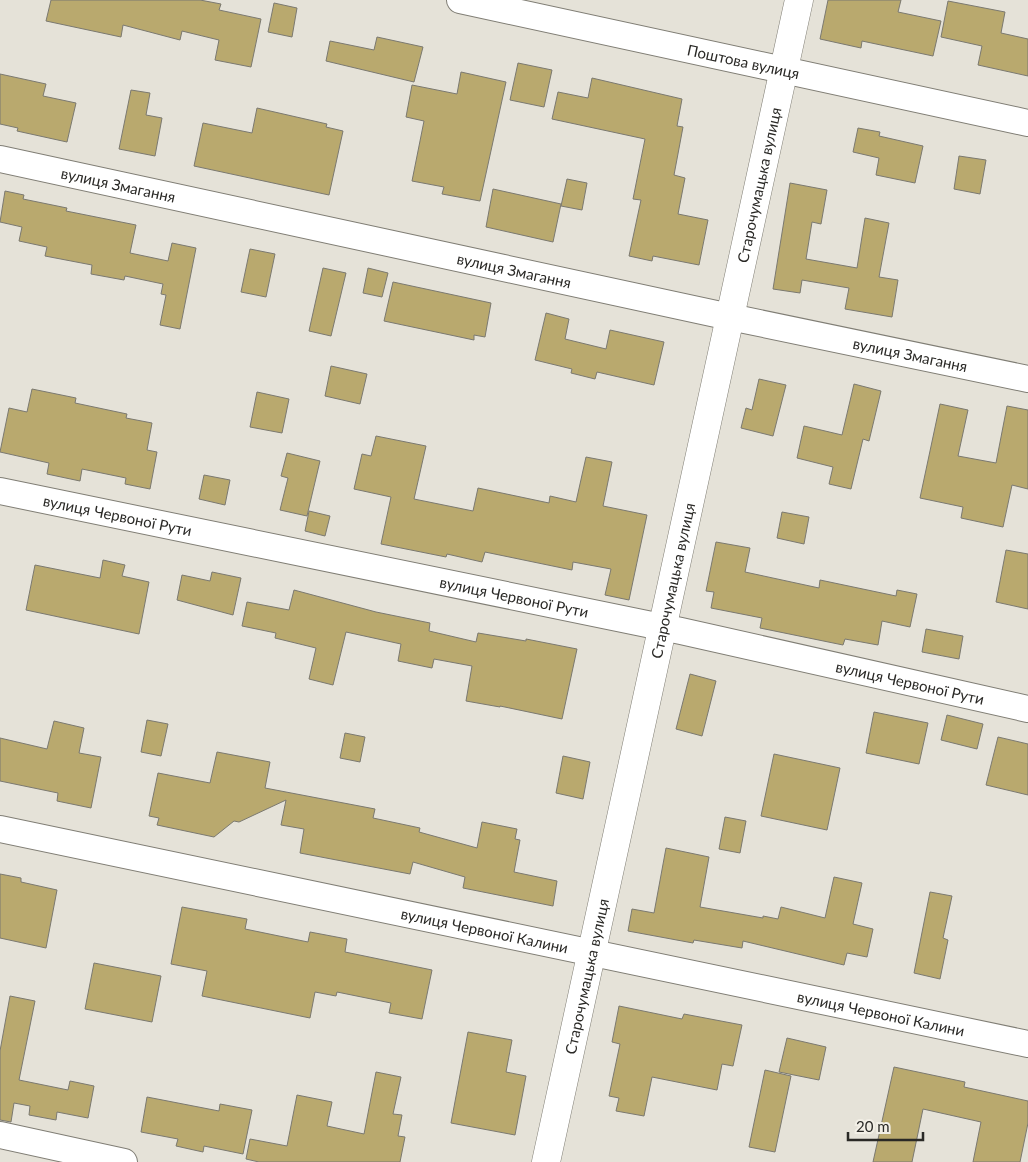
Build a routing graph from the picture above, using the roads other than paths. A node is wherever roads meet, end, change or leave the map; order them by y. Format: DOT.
graph roads {
  1 [pos="460,0"];
  2 [pos="799,0"];
  3 [pos="784,71"];
  4 [pos="1028,123"];
  5 [pos="0,160"];
  6 [pos="730,317"];
  7 [pos="1028,379"];
  8 [pos="0,491"];
  9 [pos="663,627"];
  10 [pos="1028,709"];
  11 [pos="0,829"];
  12 [pos="592,952"];
  13 [pos="1028,1044"];
  14 [pos="0,1135"];
  15 [pos="124,1162"];
  16 [pos="546,1162"];
  1 -- 3 [label="street, Поштова вулиця"];
  2 -- 3 [label="street, Старочумацька вулиця"];
  3 -- 4 [label="street, Поштова вулиця"];
  3 -- 6 [label="street, Старочумацька вулиця"];
  5 -- 6 [label="street, вулиця Змагання"];
  6 -- 7 [label="street, вулиця Змагання"];
  6 -- 9 [label="street, Старочумацька вулиця"];
  8 -- 9 [label="street, вулиця Червоної Рути"];
  9 -- 10 [label="street, вулиця Червоної Рути"];
  9 -- 12 [label="street, Старочумацька вулиця"];
  11 -- 12 [label="street, вулиця Червоної Калини"];
  12 -- 13 [label="street, вулиця Червоної Калини"];
  12 -- 16 [label="street, Старочумацька вулиця"];
  14 -- 15 [label="street"];
}
